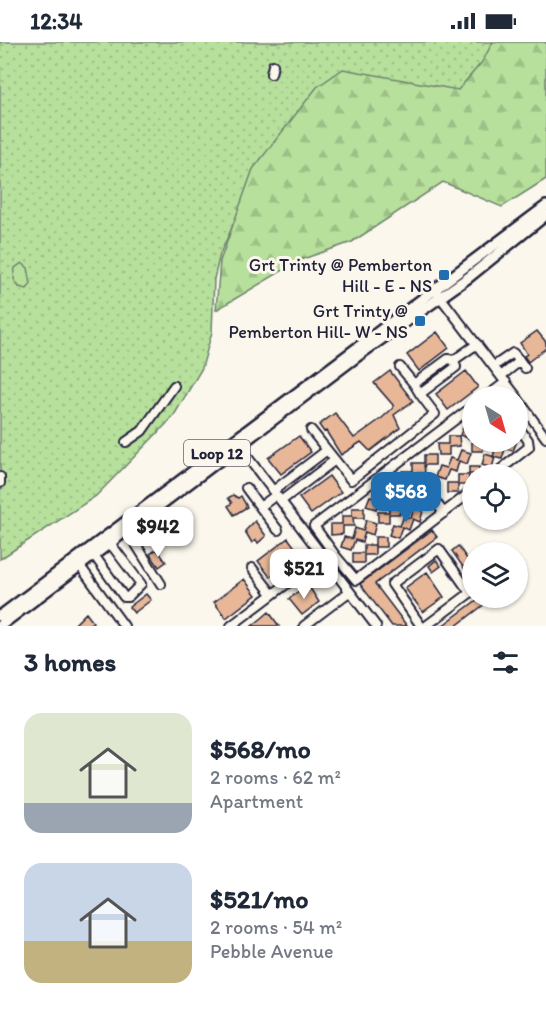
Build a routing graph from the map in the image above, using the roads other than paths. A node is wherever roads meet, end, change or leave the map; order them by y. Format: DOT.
graph roads {
  1 [pos="273,65"];
  2 [pos="271,74"];
  3 [pos="546,206"];
  4 [pos="546,215"];
  5 [pos="435,290"];
  6 [pos="441,298"];
  7 [pos="477,344"];
  8 [pos="454,360"];
  9 [pos="494,366"];
  10 [pos="400,367"];
  11 [pos="503,379"];
  12 [pos="414,384"];
  13 [pos="174,386"];
  14 [pos="498,386"];
  15 [pos="508,386"];
  16 [pos="420,394"];
  17 [pos="528,413"];
  18 [pos="462,415"];
  19 [pos="311,430"];
  20 [pos="546,438"];
  21 [pos="126,442"];
  22 [pos="239,446"];
  23 [pos="327,450"];
  24 [pos="523,452"];
  25 [pos="335,460"];
  26 [pos="508,464"];
  27 [pos="0,477"];
  28 [pos="0,483"];
  29 [pos="246,488"];
  30 [pos="277,496"];
  31 [pos="431,496"];
  32 [pos="462,499"];
  33 [pos="261,507"];
  34 [pos="444,513"];
  35 [pos="316,528"];
  36 [pos="278,530"];
  37 [pos="127,531"];
  38 [pos="308,538"];
  39 [pos="110,543"];
  40 [pos="94,555"];
  41 [pos="335,555"];
  42 [pos="324,560"];
  43 [pos="80,566"];
  44 [pos="252,568"];
  45 [pos="161,584"];
  46 [pos="349,592"];
  47 [pos="272,594"];
  48 [pos="0,616"];
  49 [pos="0,626"];
  50 [pos="124,626"];
  51 [pos="231,626"];
  52 [pos="304,626"];
  53 [pos="376,626"];
  54 [pos="421,626"];
  55 [pos="426,626"];
  1 -- 2 [label="street"];
  3 -- 5 [label="main road, Loop 12"];
  4 -- 6 [label="main road, Loop 12"];
  5 -- 6 [label="street"];
  5 -- 48 [label="main road, Loop 12"];
  6 -- 7 [label="street"];
  6 -- 22 [label="main road, Loop 12"];
  7 -- 8 [label="street"];
  7 -- 9 [label="street"];
  8 -- 12 [label="street"];
  8 -- 16 [label="street"];
  9 -- 11 [label="street"];
  9 -- 11 [label="street"];
  10 -- 12 [label="street"];
  11 -- 14 [label="street"];
  11 -- 15 [label="street"];
  12 -- 16 [label="street"];
  13 -- 21 [label="street"];
  16 -- 25 [label="street"];
  17 -- 20 [label="street"];
  18 -- 35 [label="street"];
  19 -- 23 [label="street"];
  22 -- 30 [label="street"];
  22 -- 37 [label="main road, Loop 12"];
  23 -- 25 [label="street"];
  23 -- 30 [label="street"];
  24 -- 26 [label="street"];
  25 -- 30 [label="street"];
  27 -- 28 [label="street"];
  29 -- 33 [label="street"];
  30 -- 33 [label="street"];
  30 -- 38 [label="street"];
  31 -- 34 [label="street"];
  32 -- 34 [label="street"];
  33 -- 36 [label="street"];
  34 -- 41 [label="street"];
  35 -- 38 [label="street"];
  35 -- 41 [label="street"];
  37 -- 39 [label="main road, Loop 12"];
  37 -- 45 [label="street"];
  38 -- 42 [label="street"];
  39 -- 40 [label="main road, Loop 12"];
  39 -- 40 [label="street"];
  40 -- 43 [label="main road, Loop 12"];
  41 -- 42 [label="street"];
  42 -- 46 [label="street"];
  42 -- 47 [label="street"];
  43 -- 49 [label="main road, Loop 12"];
  43 -- 50 [label="street"];
  44 -- 47 [label="street"];
  46 -- 52 [label="street"];
  46 -- 53 [label="street"];
  47 -- 51 [label="street"];
  54 -- 55 [label="street"];
}
